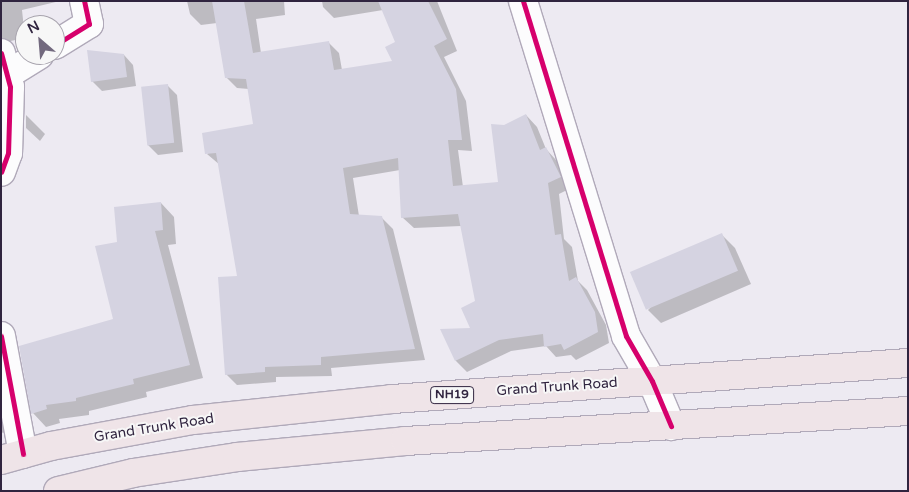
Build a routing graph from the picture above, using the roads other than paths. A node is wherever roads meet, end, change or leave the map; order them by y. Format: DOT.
graph roads {
  1 [pos="84,1"];
  2 [pos="523,1"];
  3 [pos="65,39"];
  4 [pos="4,64"];
  5 [pos="1,172"];
  6 [pos="1,336"];
  7 [pos="908,363"];
  8 [pos="652,381"];
  9 [pos="908,411"];
  10 [pos="671,426"];
  11 [pos="12,457"];
  12 [pos="58,491"];
  1 -- 3 [label="street"];
  2 -- 8 [label="street"];
  4 -- 5 [label="street"];
  6 -- 11 [label="street"];
  7 -- 8 [label="highway, Grand Trunk Road / NH19"];
  8 -- 10 [label="street"];
  8 -- 11 [label="highway, Grand Trunk Road / NH19"];
  9 -- 10 [label="highway"];
  10 -- 12 [label="highway"];
}
